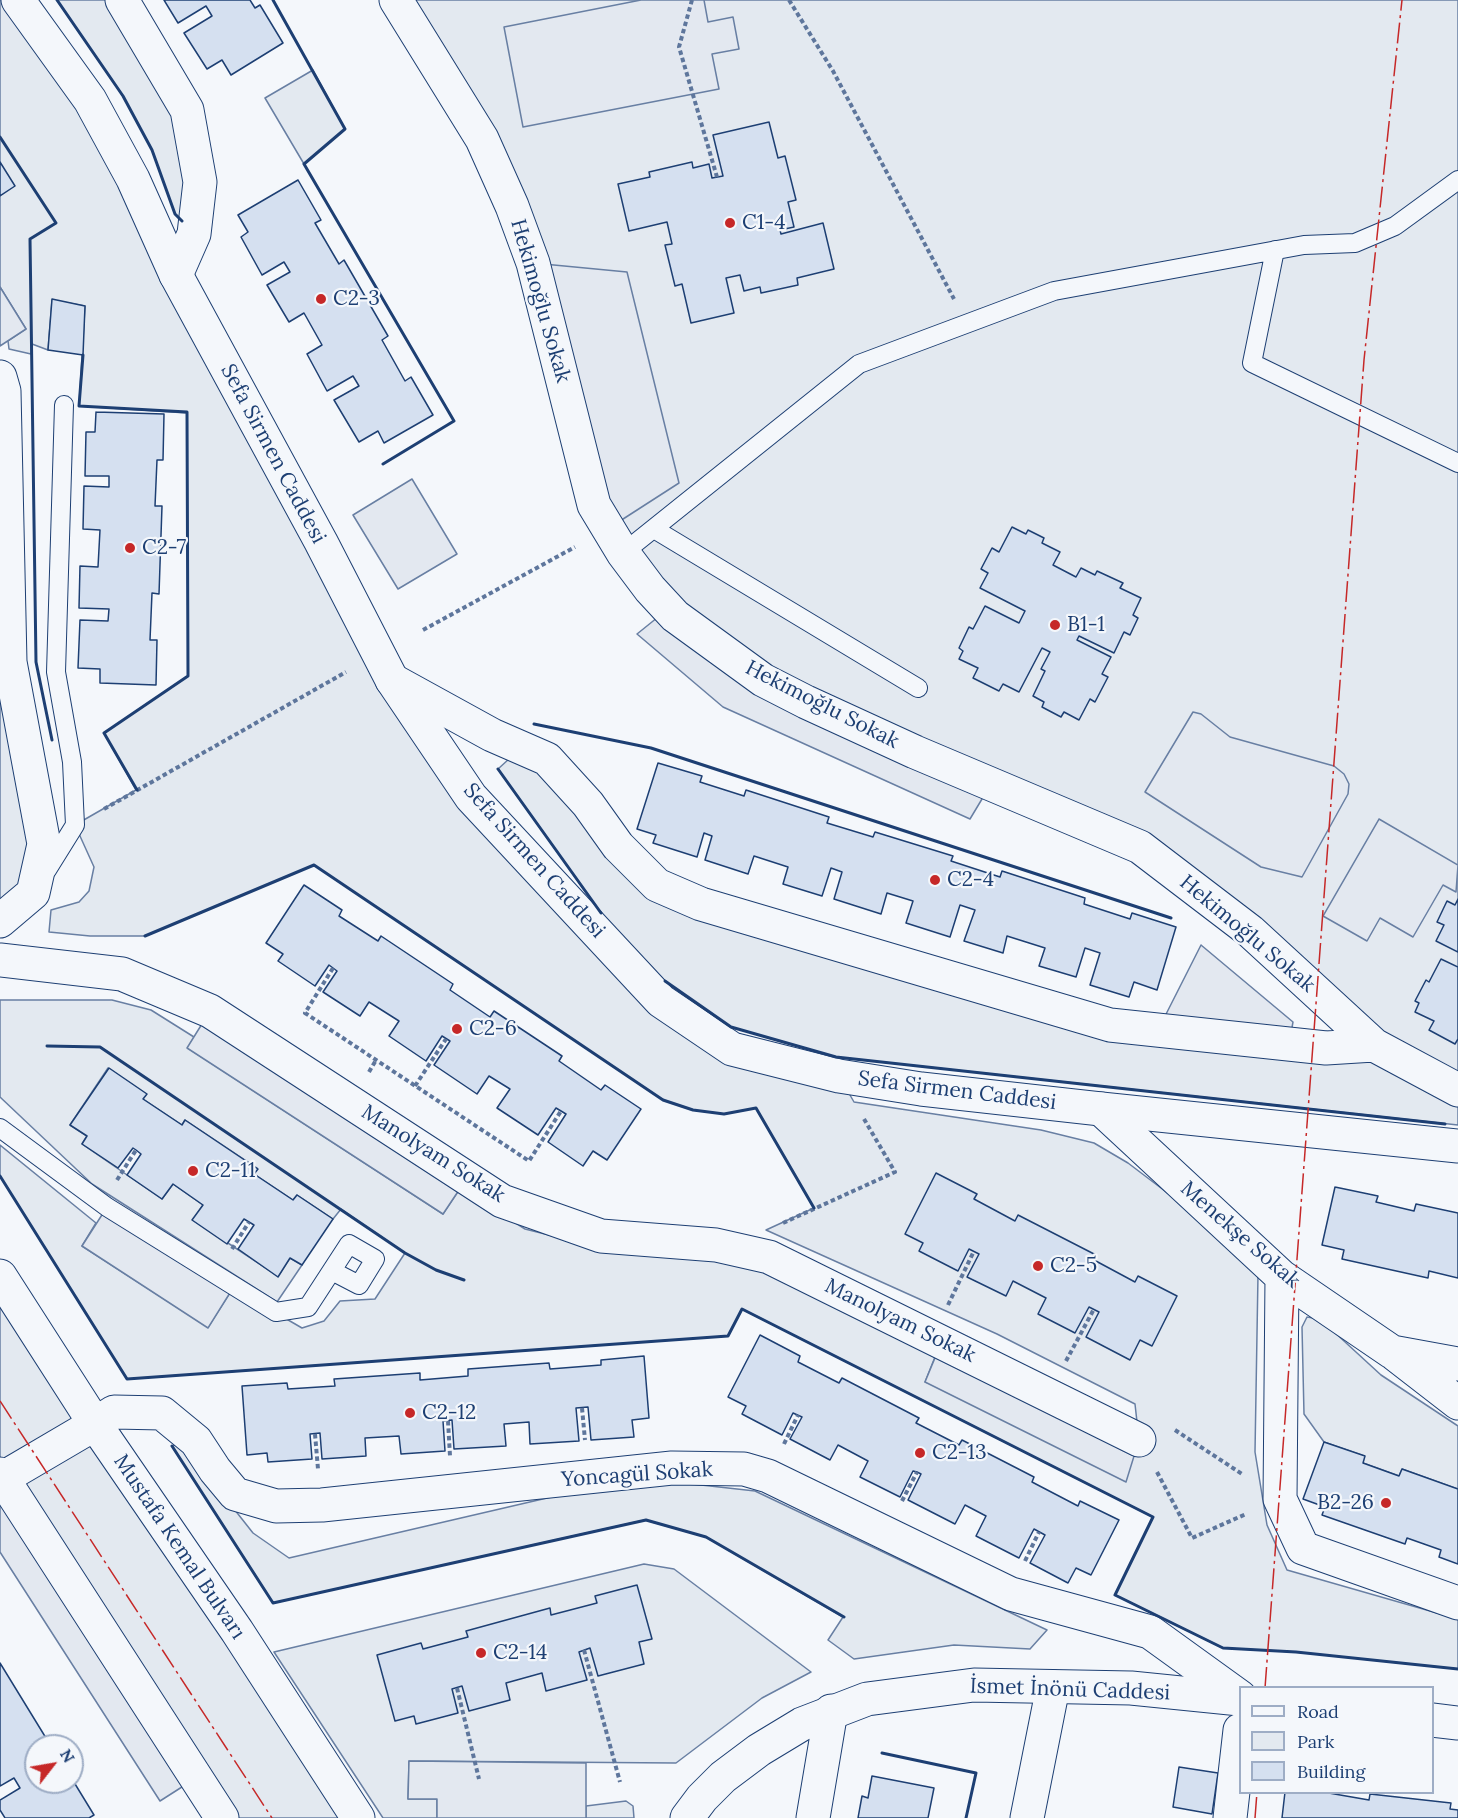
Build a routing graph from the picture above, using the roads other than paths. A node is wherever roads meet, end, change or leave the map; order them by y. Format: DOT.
graph roads {
  1 [pos="18,0"];
  2 [pos="122,0"];
  3 [pos="396,0"];
  4 [pos="1458,180"];
  5 [pos="1275,250"];
  6 [pos="176,274"];
  7 [pos="0,377"];
  8 [pos="64,405"];
  9 [pos="1458,462"];
  10 [pos="654,529"];
  11 [pos="615,542"];
  12 [pos="392,680"];
  13 [pos="918,688"];
  14 [pos="33,893"];
  15 [pos="0,921"];
  16 [pos="0,960"];
  17 [pos="1374,1045"];
  18 [pos="1458,1090"];
  19 [pos="1101,1109"];
  20 [pos="0,1128"];
  21 [pos="1458,1146"];
  22 [pos="332,1271"];
  23 [pos="0,1276"];
  24 [pos="1282,1277"];
  25 [pos="1392,1352"];
  26 [pos="1458,1364"];
  27 [pos="1458,1403"];
  28 [pos="95,1424"];
  29 [pos="1139,1440"];
  30 [pos="1,1476"];
  31 [pos="1458,1603"];
  32 [pos="1053,1686"];
  33 [pos="1239,1697"];
  34 [pos="1239,1698"];
  35 [pos="831,1711"];
  36 [pos="1434,1720"];
  37 [pos="1458,1723"];
  38 [pos="1239,1740"];
  39 [pos="222,1818"];
  40 [pos="358,1818"];
  41 [pos="687,1818"];
  42 [pos="813,1818"];
  43 [pos="1027,1818"];
  44 [pos="1230,1818"];
  1 -- 6 [label="street, Sefa Sirmen Caddesi"];
  2 -- 6 [label="street"];
  3 -- 11 [label="street, Hekimoğlu Sokak"];
  4 -- 5 [label="lane"];
  5 -- 9 [label="lane"];
  5 -- 10 [label="lane"];
  6 -- 12 [label="street, Sefa Sirmen Caddesi"];
  7 -- 14 [label="street"];
  8 -- 14 [label="lane"];
  10 -- 11 [label="lane"];
  10 -- 13 [label="lane"];
  11 -- 17 [label="street, Hekimoğlu Sokak"];
  12 -- 17 [label="street"];
  12 -- 19 [label="street, Sefa Sirmen Caddesi"];
  14 -- 15 [label="street"];
  16 -- 29 [label="street, Manolyam Sokak"];
  17 -- 18 [label="street, Hekimoğlu Sokak"];
  19 -- 21 [label="street, Sefa Sirmen Caddesi"];
  19 -- 24 [label="street, Menekşe Sokak"];
  20 -- 22 [label="lane"];
  23 -- 28 [label="street, Mustafa Kemal Bulvarı"];
  24 -- 25 [label="street, Menekşe Sokak"];
  24 -- 31 [label="street"];
  25 -- 26 [label="street, Menekşe Sokak"];
  25 -- 27 [label="street"];
  28 -- 30 [label="street, Yoncagül Sokak"];
  28 -- 33 [label="street, Yoncagül Sokak"];
  28 -- 40 [label="street, Mustafa Kemal Bulvarı"];
  30 -- 39 [label="street"];
  32 -- 34 [label="street, İsmet İnönü Caddesi"];
  32 -- 35 [label="street, İsmet İnönü Caddesi"];
  32 -- 43 [label="street"];
  35 -- 41 [label="street, İsmet İnönü Caddesi"];
  35 -- 42 [label="street"];
  36 -- 37 [label="street"];
  38 -- 44 [label="street"];
}
